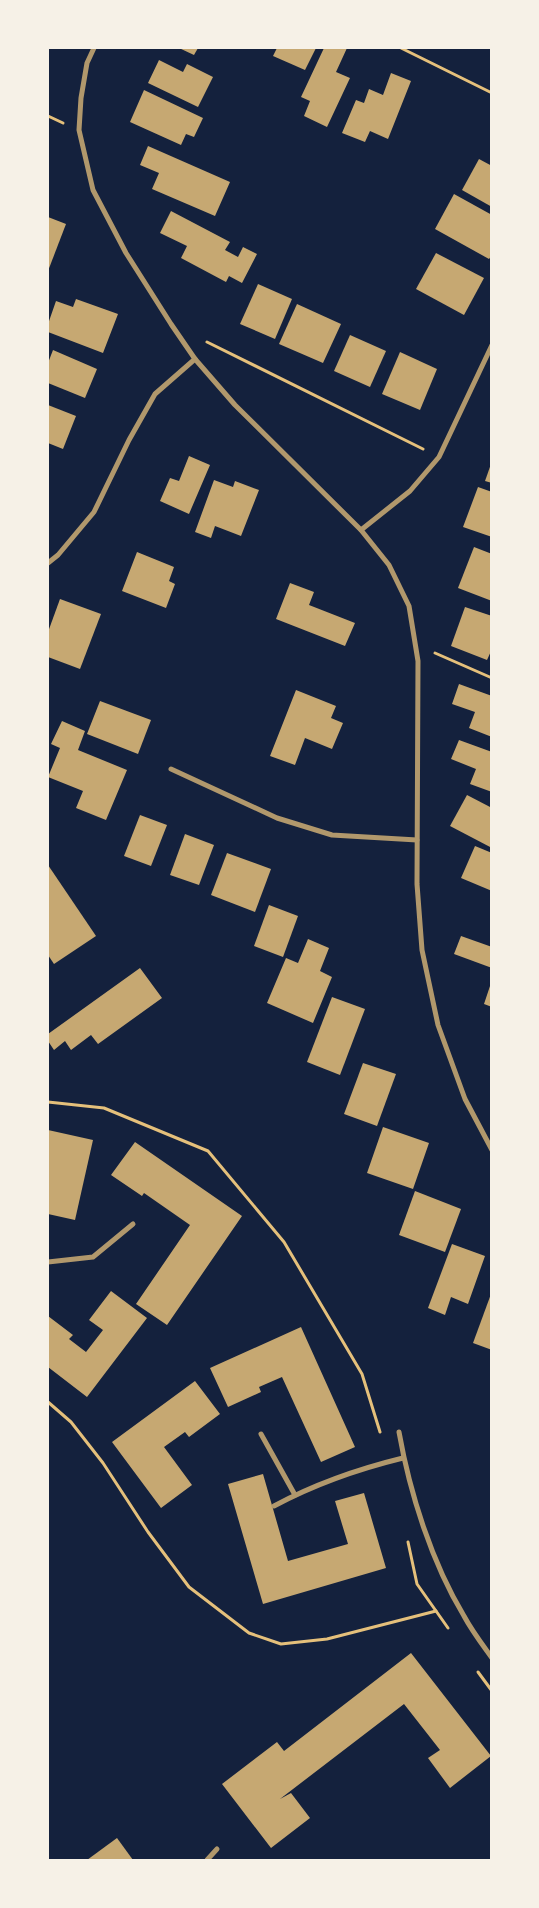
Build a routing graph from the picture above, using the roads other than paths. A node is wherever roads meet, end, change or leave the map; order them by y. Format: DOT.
graph roads {
  1 [pos="94,48"];
  2 [pos="492,345"];
  3 [pos="195,359"];
  4 [pos="361,530"];
  5 [pos="48,562"];
  6 [pos="172,769"];
  7 [pos="417,840"];
  8 [pos="492,1150"];
  9 [pos="133,1224"];
  10 [pos="48,1262"];
  11 [pos="399,1432"];
  12 [pos="261,1434"];
  13 [pos="403,1458"];
  14 [pos="295,1495"];
  15 [pos="274,1506"];
  16 [pos="492,1658"];
  17 [pos="216,1849"];
  18 [pos="207,1860"];
  1 -- 3 [label="street"];
  2 -- 4 [label="street"];
  3 -- 4 [label="street"];
  3 -- 5 [label="street"];
  4 -- 7 [label="street"];
  6 -- 7 [label="street"];
  7 -- 8 [label="street"];
  9 -- 10 [label="street"];
  11 -- 13 [label="street"];
  12 -- 14 [label="street"];
  13 -- 14 [label="street"];
  13 -- 16 [label="street"];
  14 -- 15 [label="street"];
  17 -- 18 [label="street"];
}
